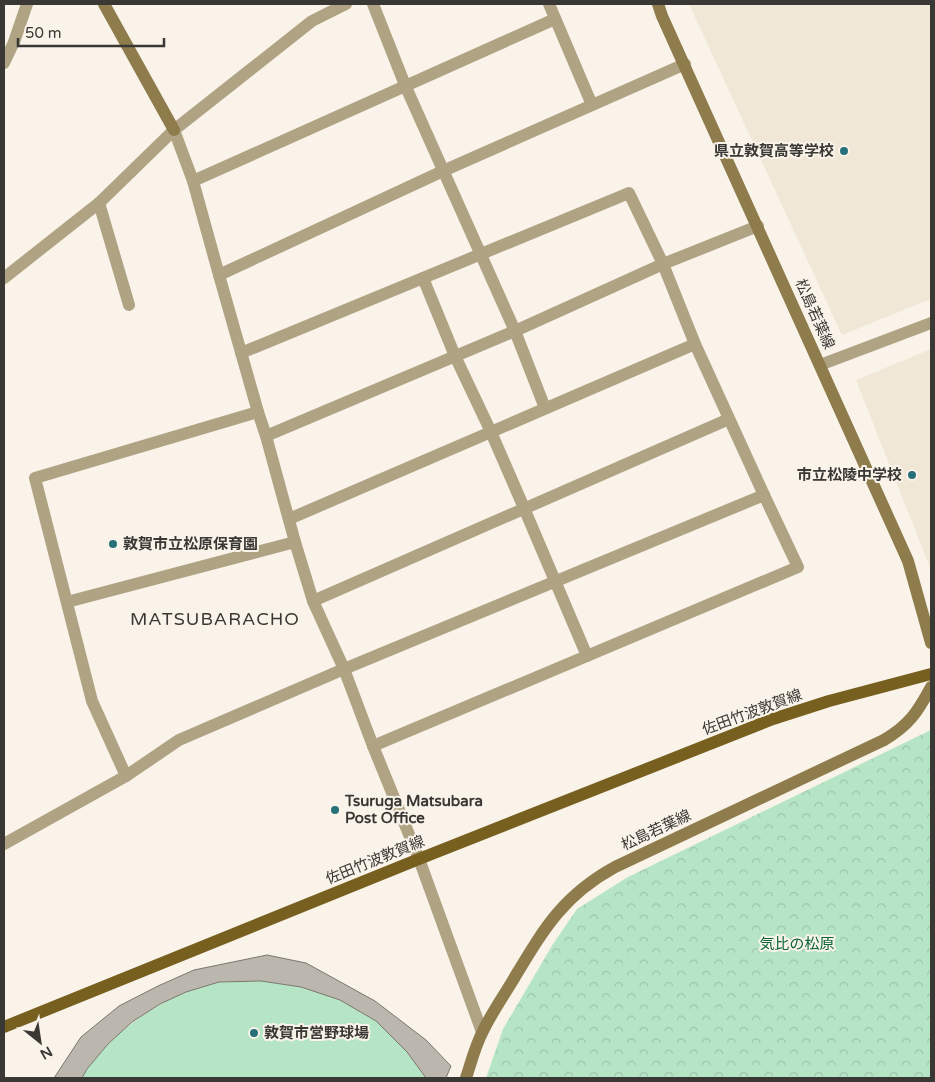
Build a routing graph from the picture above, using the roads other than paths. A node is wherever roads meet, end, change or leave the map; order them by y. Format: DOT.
graph roads {
  1 [pos="27,4"];
  2 [pos="104,4"];
  3 [pos="346,4"];
  4 [pos="373,4"];
  5 [pos="549,4"];
  6 [pos="658,4"];
  7 [pos="555,18"];
  8 [pos="4,63"];
  9 [pos="685,64"];
  10 [pos="405,85"];
  11 [pos="592,105"];
  12 [pos="174,130"];
  13 [pos="443,171"];
  14 [pos="193,181"];
  15 [pos="99,203"];
  16 [pos="758,226"];
  17 [pos="480,254"];
  18 [pos="663,264"];
  19 [pos="219,275"];
  20 [pos="4,278"];
  21 [pos="423,278"];
  22 [pos="129,306"];
  23 [pos="931,323"];
  24 [pos="514,331"];
  25 [pos="695,344"];
  26 [pos="241,353"];
  27 [pos="455,356"];
  28 [pos="820,365"];
  29 [pos="545,408"];
  30 [pos="258,412"];
  31 [pos="730,419"];
  32 [pos="491,432"];
  33 [pos="266,436"];
  34 [pos="764,495"];
  35 [pos="524,508"];
  36 [pos="289,519"];
  37 [pos="295,542"];
  38 [pos="555,582"];
  39 [pos="313,601"];
  40 [pos="67,602"];
  41 [pos="931,643"];
  42 [pos="587,656"];
  43 [pos="344,669"];
  44 [pos="931,674"];
  45 [pos="931,687"];
  46 [pos="373,746"];
  47 [pos="126,776"];
  48 [pos="4,844"];
  49 [pos="419,859"];
  50 [pos="4,1027"];
  51 [pos="482,1032"];
  52 [pos="466,1078"];
  1 -- 8 [label="street"];
  2 -- 12 [label="main road"];
  3 -- 12 [label="street"];
  4 -- 10 [label="street"];
  5 -- 7 [label="street"];
  6 -- 9 [label="main road, 松島若葉線"];
  7 -- 10 [label="street"];
  7 -- 11 [label="street"];
  9 -- 11 [label="street"];
  9 -- 16 [label="main road, 松島若葉線"];
  10 -- 13 [label="street"];
  10 -- 14 [label="street"];
  11 -- 13 [label="street"];
  12 -- 14 [label="street"];
  12 -- 15 [label="street"];
  13 -- 17 [label="street"];
  13 -- 19 [label="street"];
  14 -- 19 [label="street"];
  15 -- 20 [label="street"];
  15 -- 22 [label="street"];
  16 -- 18 [label="street"];
  16 -- 28 [label="main road, 松島若葉線"];
  17 -- 18 [label="street"];
  17 -- 21 [label="street"];
  17 -- 24 [label="street"];
  18 -- 24 [label="street"];
  18 -- 25 [label="street"];
  19 -- 26 [label="street"];
  21 -- 26 [label="street"];
  21 -- 27 [label="street"];
  23 -- 28 [label="street"];
  24 -- 27 [label="street"];
  24 -- 29 [label="street"];
  25 -- 29 [label="street"];
  25 -- 31 [label="street"];
  26 -- 30 [label="street"];
  27 -- 32 [label="street"];
  27 -- 33 [label="street"];
  28 -- 41 [label="main road, 松島若葉線"];
  29 -- 32 [label="street"];
  30 -- 33 [label="street"];
  30 -- 40 [label="street"];
  31 -- 34 [label="street"];
  31 -- 35 [label="street"];
  32 -- 35 [label="street"];
  32 -- 36 [label="street"];
  33 -- 36 [label="street"];
  34 -- 38 [label="street"];
  34 -- 42 [label="street"];
  35 -- 38 [label="street"];
  35 -- 39 [label="street"];
  36 -- 37 [label="street"];
  37 -- 39 [label="street"];
  37 -- 40 [label="street"];
  38 -- 42 [label="street"];
  38 -- 43 [label="street"];
  39 -- 43 [label="street"];
  40 -- 47 [label="street"];
  42 -- 46 [label="street"];
  43 -- 46 [label="street"];
  43 -- 47 [label="street"];
  44 -- 49 [label="main road, 佐田竹波敦賀線"];
  45 -- 51 [label="main road, 松島若葉線"];
  46 -- 49 [label="street"];
  47 -- 48 [label="street"];
  49 -- 50 [label="main road, 佐田竹波敦賀線"];
  49 -- 51 [label="street"];
  51 -- 52 [label="main road, 松島若葉線"];
}
